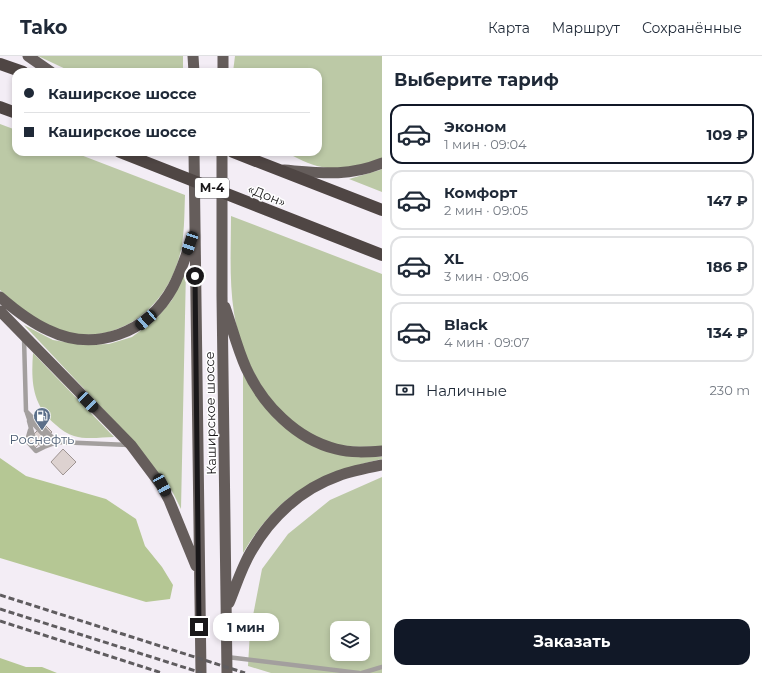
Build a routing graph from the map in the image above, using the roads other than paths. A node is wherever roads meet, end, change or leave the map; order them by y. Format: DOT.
graph roads {
  1 [pos="28,56"];
  2 [pos="194,56"];
  3 [pos="224,57"];
  4 [pos="0,64"];
  5 [pos="12,68"];
  6 [pos="45,68"];
  7 [pos="194,68"];
  8 [pos="223,68"];
  9 [pos="0,107"];
  10 [pos="12,112"];
  11 [pos="131,156"];
  12 [pos="194,156"];
  13 [pos="222,156"];
  14 [pos="243,156"];
  15 [pos="382,163"];
  16 [pos="279,170"];
  17 [pos="382,210"];
  18 [pos="195,231"];
  19 [pos="382,255"];
  20 [pos="222,296"];
  21 [pos="0,297"];
  22 [pos="0,311"];
  23 [pos="24,336"];
  24 [pos="26,411"];
  25 [pos="29,419"];
  26 [pos="31,428"];
  27 [pos="54,443"];
  28 [pos="131,445"];
  29 [pos="44,447"];
  30 [pos="382,451"];
  31 [pos="382,465"];
  32 [pos="198,571"];
  33 [pos="227,607"];
  34 [pos="227,657"];
  35 [pos="382,667"];
  36 [pos="200,673"];
  37 [pos="227,673"];
  38 [pos="361,673"];
  1 -- 6 [label="main road"];
  2 -- 7 [label="main road"];
  3 -- 8 [label="main road"];
  4 -- 5 [label="highway"];
  9 -- 10 [label="highway"];
  11 -- 19 [label="highway, «Дон» / М-4"];
  12 -- 18 [label="main road, Каширское шоссе"];
  13 -- 20 [label="main road, Каширское шоссе"];
  14 -- 16 [label="highway"];
  15 -- 16 [label="main road"];
  16 -- 17 [label="highway"];
  18 -- 21 [label="main road"];
  18 -- 32 [label="main road, Каширское шоссе"];
  20 -- 30 [label="main road"];
  20 -- 33 [label="main road, Каширское шоссе"];
  22 -- 23 [label="main road"];
  23 -- 24 [label="lane"];
  23 -- 28 [label="main road"];
  24 -- 25 [label="lane"];
  24 -- 27 [label="lane"];
  25 -- 26 [label="lane"];
  25 -- 27 [label="lane"];
  26 -- 29 [label="lane"];
  26 -- 29 [label="lane"];
  27 -- 28 [label="lane"];
  27 -- 29 [label="lane"];
  28 -- 32 [label="main road"];
  31 -- 33 [label="main road"];
  32 -- 36 [label="main road, Каширское шоссе"];
  33 -- 34 [label="main road, Каширское шоссе"];
  34 -- 37 [label="main road, Каширское шоссе"];
  34 -- 38 [label="lane"];
  35 -- 38 [label="lane"];
}
